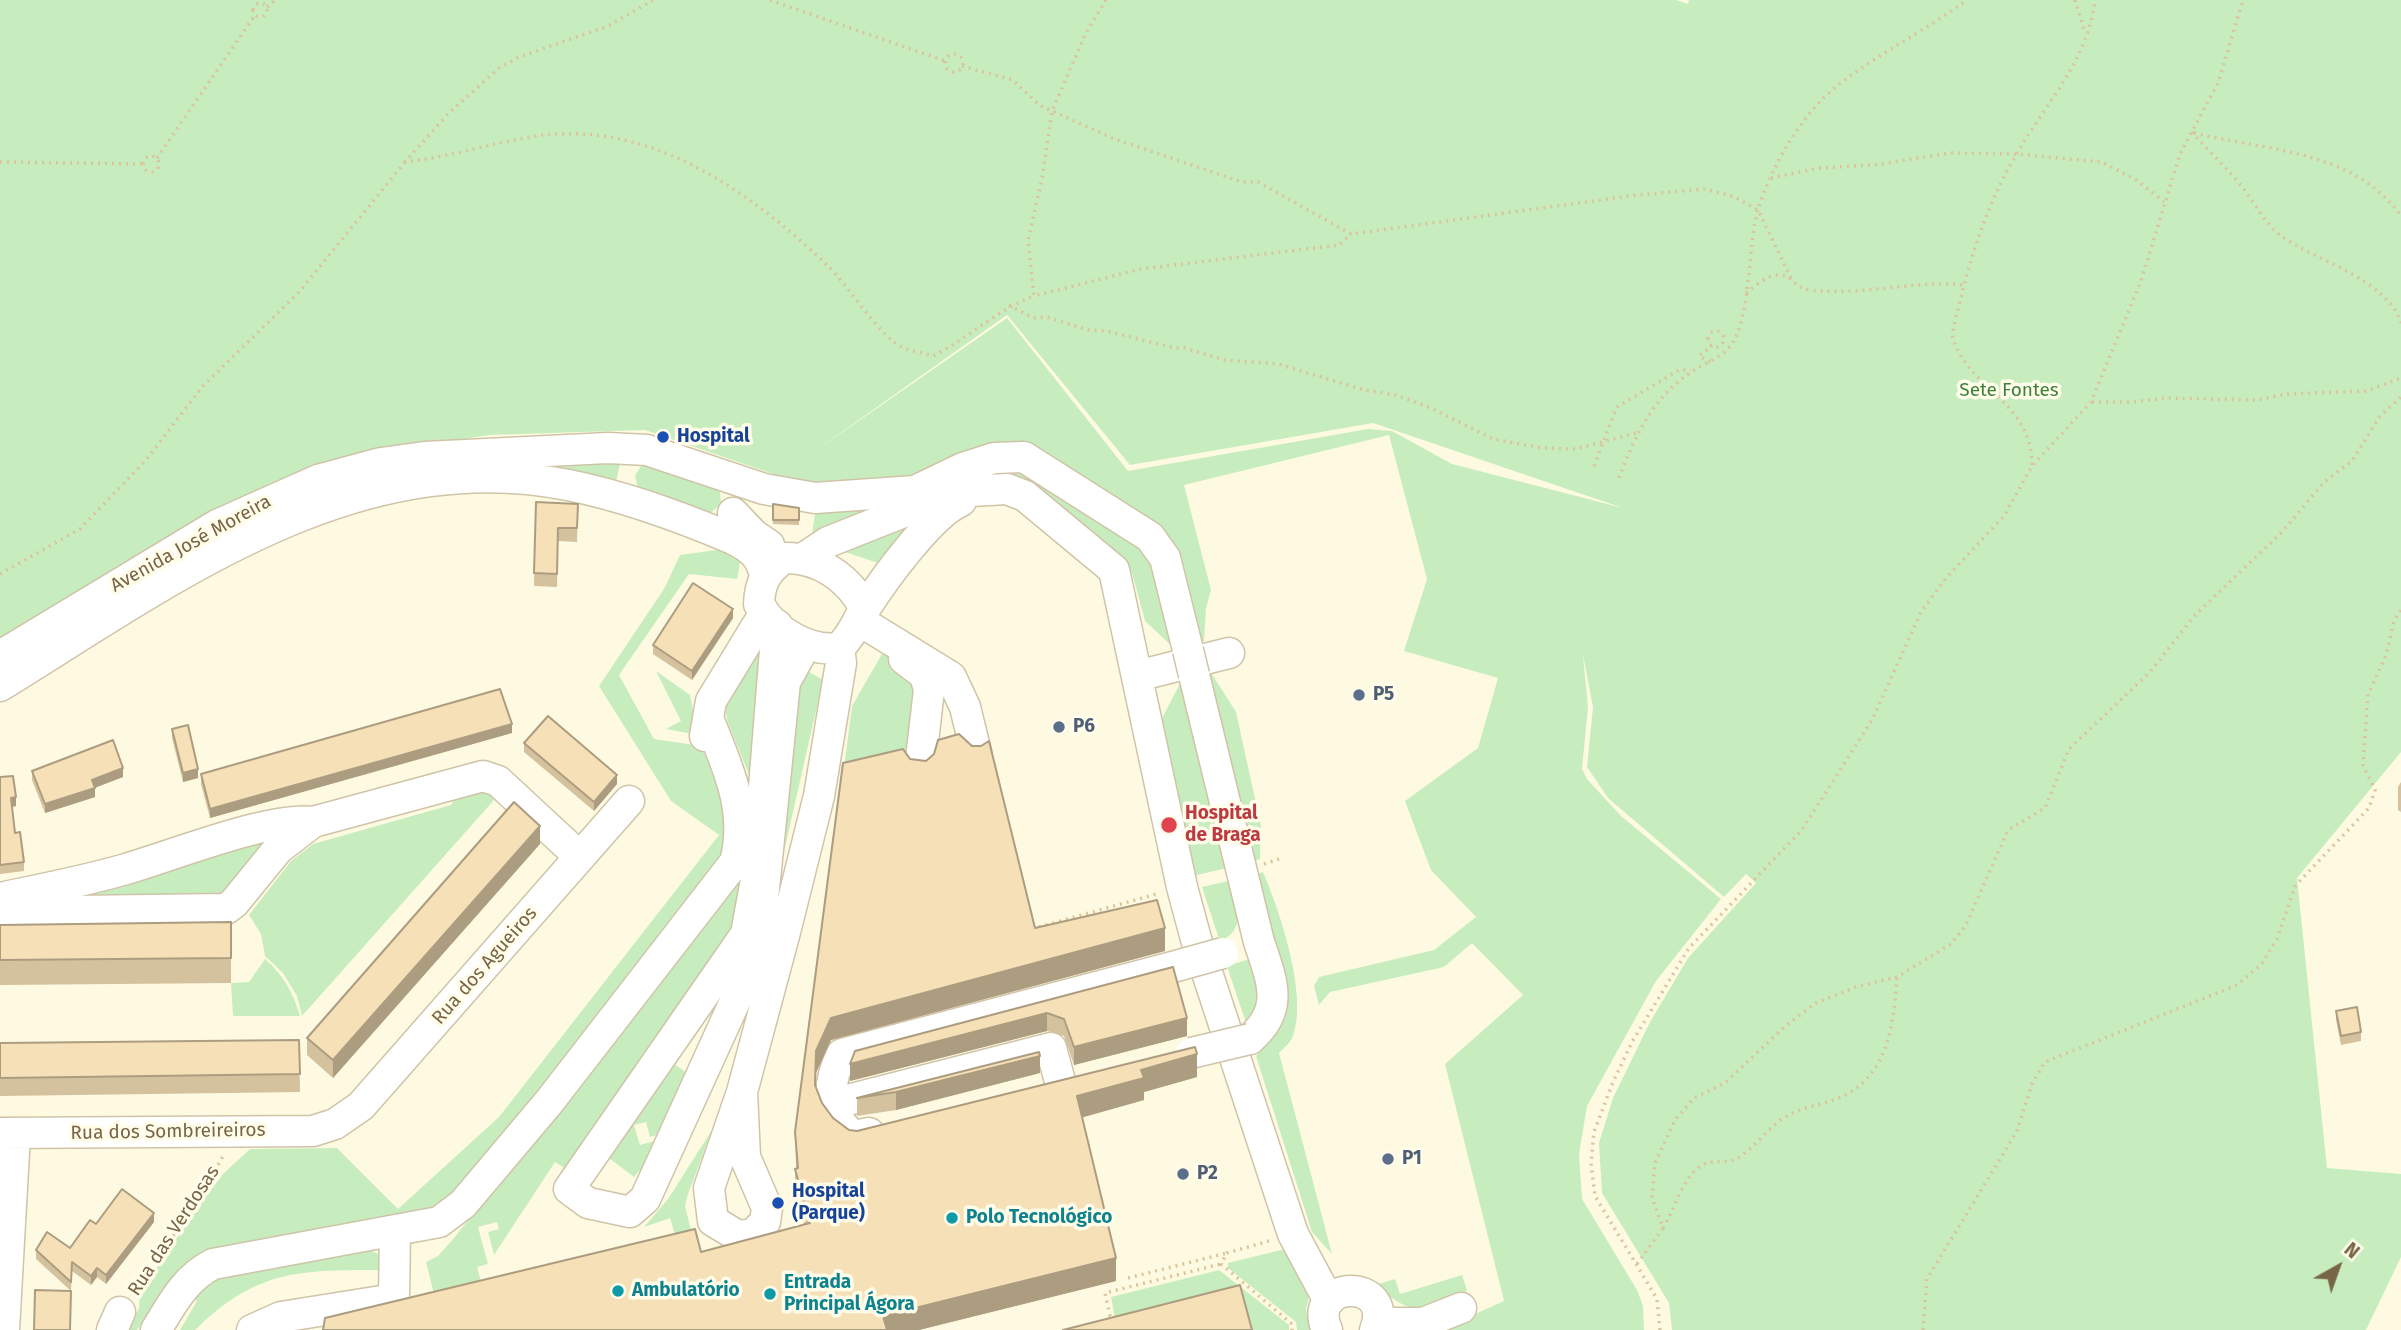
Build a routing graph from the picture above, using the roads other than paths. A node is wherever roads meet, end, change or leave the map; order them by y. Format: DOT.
graph roads {
  1 [pos="647,450"];
  2 [pos="723,476"];
  3 [pos="764,489"];
  4 [pos="971,492"];
  5 [pos="627,501"];
  6 [pos="734,509"];
  7 [pos="702,526"];
  8 [pos="800,558"];
  9 [pos="765,575"];
  10 [pos="771,619"];
  11 [pos="854,628"];
  12 [pos="806,644"];
  13 [pos="1229,653"];
  14 [pos="0,656"];
  15 [pos="1137,676"];
  16 [pos="0,686"];
  17 [pos="976,752"];
  18 [pos="920,767"];
  19 [pos="629,802"];
  20 [pos="273,838"];
  21 [pos="580,857"];
  22 [pos="0,898"];
  23 [pos="64,899"];
  24 [pos="0,912"];
  25 [pos="1259,942"];
  26 [pos="1017,1023"];
  27 [pos="1046,1026"];
  28 [pos="906,1035"];
  29 [pos="943,1056"];
  30 [pos="1178,1057"];
  31 [pos="1060,1085"];
  32 [pos="742,1091"];
  33 [pos="832,1104"];
  34 [pos="335,1124"];
  35 [pos="901,1127"];
  36 [pos="8,1133"];
  37 [pos="395,1231"];
  38 [pos="1461,1308"];
  39 [pos="1328,1315"];
  40 [pos="1376,1326"];
  41 [pos="4,1330"];
  42 [pos="156,1330"];
  43 [pos="252,1330"];
  1 -- 2 [label="street, Avenida José Moreira"];
  1 -- 5 [label="street"];
  1 -- 14 [label="street, Avenida José Moreira"];
  2 -- 3 [label="street, Avenida José Moreira"];
  2 -- 6 [label="street"];
  3 -- 6 [label="street"];
  3 -- 25 [label="street, Avenida José Moreira"];
  4 -- 8 [label="street"];
  4 -- 11 [label="street"];
  4 -- 15 [label="street"];
  5 -- 7 [label="street, Avenida José Moreira"];
  5 -- 16 [label="street, Avenida José Moreira"];
  6 -- 7 [label="street"];
  6 -- 8 [label="street"];
  7 -- 9 [label="street, Avenida José Moreira"];
  8 -- 9 [label="street"];
  8 -- 11 [label="street"];
  9 -- 10 [label="street"];
  10 -- 12 [label="street"];
  10 -- 12 [label="street"];
  10 -- 37 [label="street"];
  11 -- 12 [label="street"];
  11 -- 17 [label="street"];
  11 -- 18 [label="street"];
  11 -- 32 [label="street"];
  13 -- 15 [label="street"];
  15 -- 39 [label="street"];
  19 -- 21 [label="street, Rua dos Agueiros"];
  20 -- 21 [label="street"];
  20 -- 23 [label="street"];
  20 -- 23 [label="street"];
  21 -- 34 [label="street, Rua dos Agueiros"];
  22 -- 23 [label="street"];
  23 -- 24 [label="street"];
  25 -- 27 [label="street, bridge"];
  25 -- 30 [label="street, Avenida José Moreira, bridge"];
  26 -- 28 [label="street"];
  27 -- 28 [label="street"];
  27 -- 29 [label="street"];
  27 -- 31 [label="street"];
  27 -- 33 [label="street"];
  28 -- 33 [label="street"];
  32 -- 32 [label="street"];
  33 -- 35 [label="street"];
  34 -- 36 [label="street, Rua dos Sombreireiros"];
  36 -- 41 [label="street"];
  37 -- 42 [label="street"];
  37 -- 43 [label="street"];
  38 -- 40 [label="street"];
  39 -- 40 [label="street"];
}
